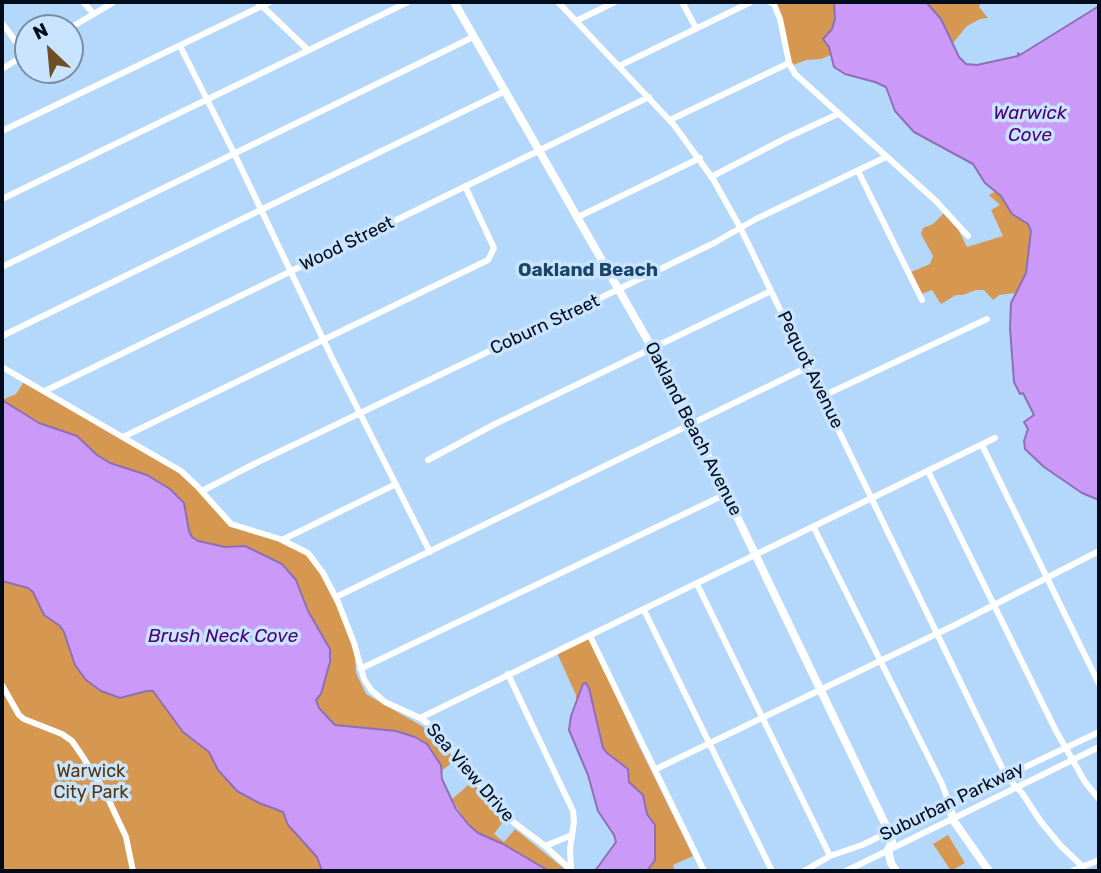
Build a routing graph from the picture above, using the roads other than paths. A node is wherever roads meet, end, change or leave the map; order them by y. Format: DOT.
graph roads {
  1 [pos="83,2"];
  2 [pos="114,2"];
  3 [pos="270,2"];
  4 [pos="408,2"];
  5 [pos="558,2"];
  6 [pos="615,2"];
  7 [pos="682,2"];
  8 [pos="751,2"];
  9 [pos="770,2"];
  10 [pos="458,3"];
  11 [pos="260,4"];
  12 [pos="94,14"];
  13 [pos="84,20"];
  14 [pos="576,21"];
  15 [pos="2,23"];
  16 [pos="696,28"];
  17 [pos="473,37"];
  18 [pos="14,38"];
  19 [pos="180,46"];
  20 [pos="308,50"];
  21 [pos="789,63"];
  22 [pos="619,66"];
  23 [pos="505,91"];
  24 [pos="649,97"];
  25 [pos="207,99"];
  26 [pos="838,114"];
  27 [pos="670,120"];
  28 [pos="2,131"];
  29 [pos="538,151"];
  30 [pos="234,153"];
  31 [pos="886,157"];
  32 [pos="699,158"];
  33 [pos="858,171"];
  34 [pos="711,177"];
  35 [pos="465,186"];
  36 [pos="2,199"];
  37 [pos="261,210"];
  38 [pos="578,217"];
  39 [pos="741,229"];
  40 [pos="968,236"];
  41 [pos="2,267"];
  42 [pos="291,271"];
  43 [pos="619,289"];
  44 [pos="771,291"];
  45 [pos="922,300"];
  46 [pos="987,319"];
  47 [pos="2,336"];
  48 [pos="323,340"];
  49 [pos="653,348"];
  50 [pos="2,367"];
  51 [pos="808,367"];
  52 [pos="45,391"];
  53 [pos="823,396"];
  54 [pos="361,413"];
  55 [pos="692,424"];
  56 [pos="123,437"];
  57 [pos="995,438"];
  58 [pos="982,445"];
  59 [pos="428,460"];
  60 [pos="928,471"];
  61 [pos="396,484"];
  62 [pos="202,491"];
  63 [pos="726,494"];
  64 [pos="872,499"];
  65 [pos="814,528"];
  66 [pos="282,540"];
  67 [pos="1099,551"];
  68 [pos="430,552"];
  69 [pos="755,555"];
  70 [pos="1048,576"];
  71 [pos="697,584"];
  72 [pos="336,597"];
  73 [pos="993,605"];
  74 [pos="644,610"];
  75 [pos="937,634"];
  76 [pos="590,636"];
  77 [pos="881,661"];
  78 [pos="360,669"];
  79 [pos="508,674"];
  80 [pos="1099,684"];
  81 [pos="2,685"];
  82 [pos="821,689"];
  83 [pos="420,718"];
  84 [pos="762,718"];
  85 [pos="1099,732"];
  86 [pos="708,744"];
  87 [pos="1099,747"];
  88 [pos="1064,748"];
  89 [pos="1072,761"];
  90 [pos="656,769"];
  91 [pos="1006,776"];
  92 [pos="1016,787"];
  93 [pos="1099,799"];
  94 [pos="949,803"];
  95 [pos="953,820"];
  96 [pos="889,832"];
  97 [pos="572,835"];
  98 [pos="545,846"];
  99 [pos="888,850"];
  100 [pos="830,856"];
  101 [pos="1099,860"];
  102 [pos="1083,867"];
  103 [pos="572,870"];
  104 [pos="133,871"];
  105 [pos="704,871"];
  106 [pos="772,871"];
  107 [pos="804,871"];
  108 [pos="846,871"];
  109 [pos="896,871"];
  110 [pos="989,871"];
  111 [pos="1072,871"];
  1 -- 12 [label="street"];
  2 -- 12 [label="street"];
  3 -- 11 [label="street"];
  4 -- 20 [label="street"];
  5 -- 14 [label="street, Pequot Avenue"];
  6 -- 14 [label="street"];
  7 -- 16 [label="street"];
  8 -- 16 [label="street"];
  9 -- 21 [label="street"];
  10 -- 17 [label="street, Oakland Beach Avenue"];
  11 -- 19 [label="street"];
  11 -- 20 [label="street"];
  12 -- 13 [label="street"];
  14 -- 22 [label="street, Pequot Avenue"];
  15 -- 18 [label="street"];
  16 -- 22 [label="street"];
  17 -- 23 [label="street, Oakland Beach Avenue"];
  17 -- 30 [label="street"];
  19 -- 25 [label="street"];
  19 -- 28 [label="street"];
  20 -- 25 [label="street"];
  21 -- 26 [label="street"];
  21 -- 27 [label="street"];
  22 -- 24 [label="street, Pequot Avenue"];
  23 -- 29 [label="street, Oakland Beach Avenue"];
  23 -- 37 [label="street"];
  24 -- 27 [label="street, Pequot Avenue"];
  24 -- 29 [label="street, Wood Street"];
  25 -- 30 [label="street"];
  25 -- 36 [label="street"];
  26 -- 31 [label="street"];
  26 -- 34 [label="street"];
  27 -- 32 [label="street, Pequot Avenue"];
  29 -- 35 [label="street, Wood Street"];
  29 -- 38 [label="street, Oakland Beach Avenue"];
  30 -- 37 [label="street"];
  30 -- 41 [label="street"];
  31 -- 33 [label="street, Coburn Street"];
  31 -- 40 [label="street"];
  32 -- 34 [label="street, Pequot Avenue"];
  32 -- 38 [label="street"];
  33 -- 39 [label="street, Coburn Street"];
  33 -- 45 [label="street"];
  34 -- 39 [label="street, Pequot Avenue"];
  35 -- 42 [label="street, Wood Street"];
  35 -- 48 [label="street"];
  37 -- 42 [label="street"];
  37 -- 47 [label="street"];
  38 -- 43 [label="street, Oakland Beach Avenue"];
  39 -- 43 [label="street, Coburn Street"];
  39 -- 44 [label="street, Pequot Avenue"];
  42 -- 48 [label="street"];
  42 -- 52 [label="street, Wood Street"];
  43 -- 49 [label="street, Oakland Beach Avenue"];
  43 -- 54 [label="street, Coburn Street"];
  44 -- 49 [label="street"];
  44 -- 51 [label="street, Pequot Avenue"];
  46 -- 53 [label="street"];
  48 -- 54 [label="street"];
  48 -- 56 [label="street"];
  49 -- 55 [label="street, Oakland Beach Avenue"];
  49 -- 59 [label="street"];
  50 -- 52 [label="street, Sea View Drive"];
  51 -- 53 [label="street, Pequot Avenue"];
  51 -- 55 [label="street"];
  52 -- 56 [label="street, Sea View Drive"];
  53 -- 64 [label="street, Pequot Avenue"];
  54 -- 61 [label="street"];
  54 -- 62 [label="street, Coburn Street"];
  55 -- 63 [label="street, Oakland Beach Avenue"];
  55 -- 68 [label="street"];
  56 -- 62 [label="street, Sea View Drive"];
  57 -- 58 [label="street"];
  58 -- 60 [label="street"];
  58 -- 70 [label="street"];
  60 -- 64 [label="street"];
  60 -- 73 [label="street"];
  61 -- 66 [label="street"];
  61 -- 68 [label="street"];
  62 -- 66 [label="street, Sea View Drive"];
  63 -- 69 [label="street, Oakland Beach Avenue"];
  63 -- 78 [label="street"];
  64 -- 65 [label="street"];
  64 -- 75 [label="street, Pequot Avenue"];
  65 -- 69 [label="street"];
  65 -- 77 [label="street"];
  66 -- 72 [label="street, Sea View Drive"];
  67 -- 70 [label="street"];
  68 -- 72 [label="street"];
  69 -- 71 [label="street"];
  69 -- 82 [label="street, Oakland Beach Avenue"];
  70 -- 73 [label="street"];
  70 -- 80 [label="street"];
  71 -- 74 [label="street"];
  71 -- 84 [label="street"];
  72 -- 78 [label="street, Sea View Drive"];
  73 -- 75 [label="street"];
  73 -- 88 [label="street"];
  74 -- 76 [label="street"];
  74 -- 86 [label="street"];
  75 -- 77 [label="street"];
  75 -- 91 [label="street, Pequot Avenue"];
  76 -- 79 [label="street"];
  76 -- 90 [label="street"];
  77 -- 82 [label="street"];
  77 -- 94 [label="street"];
  78 -- 83 [label="street, Sea View Drive"];
  79 -- 83 [label="street"];
  79 -- 97 [label="street"];
  81 -- 104 [label="street"];
  82 -- 84 [label="street"];
  82 -- 96 [label="street, Oakland Beach Avenue"];
  83 -- 98 [label="street, Sea View Drive"];
  84 -- 86 [label="street"];
  84 -- 100 [label="street"];
  85 -- 88 [label="street, Suburban Parkway"];
  86 -- 90 [label="street"];
  86 -- 106 [label="street"];
  87 -- 89 [label="street, Suburban Parkway"];
  88 -- 89 [label="street"];
  88 -- 91 [label="street, Suburban Parkway"];
  89 -- 92 [label="street, Suburban Parkway"];
  89 -- 93 [label="street"];
  90 -- 105 [label="street"];
  91 -- 92 [label="street, Pequot Avenue"];
  91 -- 94 [label="street, Suburban Parkway"];
  92 -- 95 [label="street, Suburban Parkway"];
  92 -- 102 [label="street, Pequot Avenue"];
  94 -- 95 [label="street"];
  94 -- 96 [label="street, Suburban Parkway"];
  95 -- 99 [label="street, Suburban Parkway"];
  95 -- 110 [label="street"];
  96 -- 99 [label="street, Oakland Beach Avenue"];
  96 -- 100 [label="street, Suburban Parkway"];
  97 -- 98 [label="street"];
  97 -- 103 [label="street"];
  98 -- 103 [label="street, Sea View Drive"];
  99 -- 108 [label="street, Suburban Parkway"];
  99 -- 109 [label="street, Oakland Beach Avenue"];
  100 -- 107 [label="street, Suburban Parkway"];
  101 -- 102 [label="street"];
  102 -- 111 [label="street"];
}
